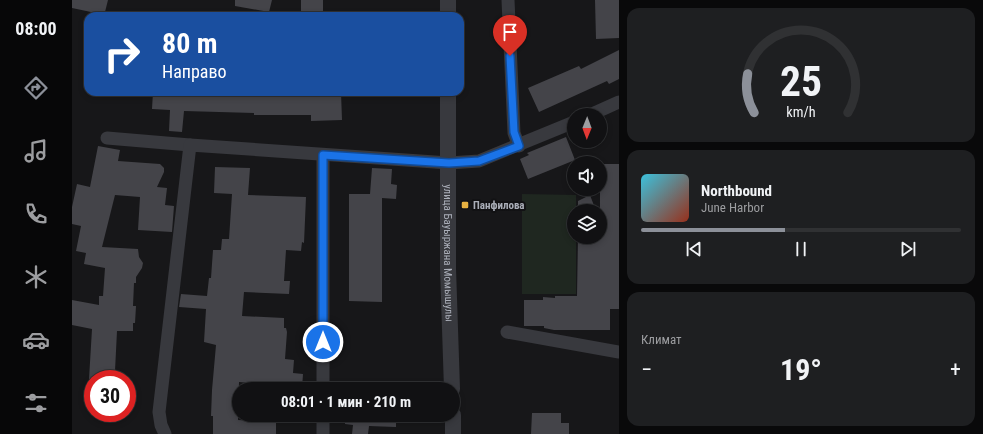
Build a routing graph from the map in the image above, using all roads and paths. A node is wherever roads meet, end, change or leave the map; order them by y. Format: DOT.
graph roads {
  1 [pos="448,0"];
  2 [pos="508,0"];
  3 [pos="448,12"];
  4 [pos="448,96"];
  5 [pos="619,102"];
  6 [pos="606,108"];
  7 [pos="567,125"];
  8 [pos="107,138"];
  9 [pos="190,145"];
  10 [pos="519,146"];
  11 [pos="323,155"];
  12 [pos="449,163"];
  13 [pos="507,332"];
  14 [pos="619,352"];
  15 [pos="323,382"];
  16 [pos="452,382"];
  17 [pos="323,422"];
  18 [pos="453,422"];
  19 [pos="165,434"];
  20 [pos="323,434"];
  21 [pos="453,434"];
  1 -- 3 [label="street"];
  2 -- 10 [label="street"];
  4 -- 12 [label="street, улица Бауыржана Момышулы"];
  5 -- 6 [label="street"];
  7 -- 10 [label="street"];
  8 -- 9 [label="street"];
  9 -- 11 [label="street"];
  9 -- 19 [label="street"];
  10 -- 12 [label="street"];
  11 -- 12 [label="street"];
  11 -- 15 [label="street"];
  12 -- 16 [label="street, улица Бауыржана Момышулы"];
  13 -- 14 [label="street"];
  17 -- 20 [label="street"];
  18 -- 21 [label="street"];
}
